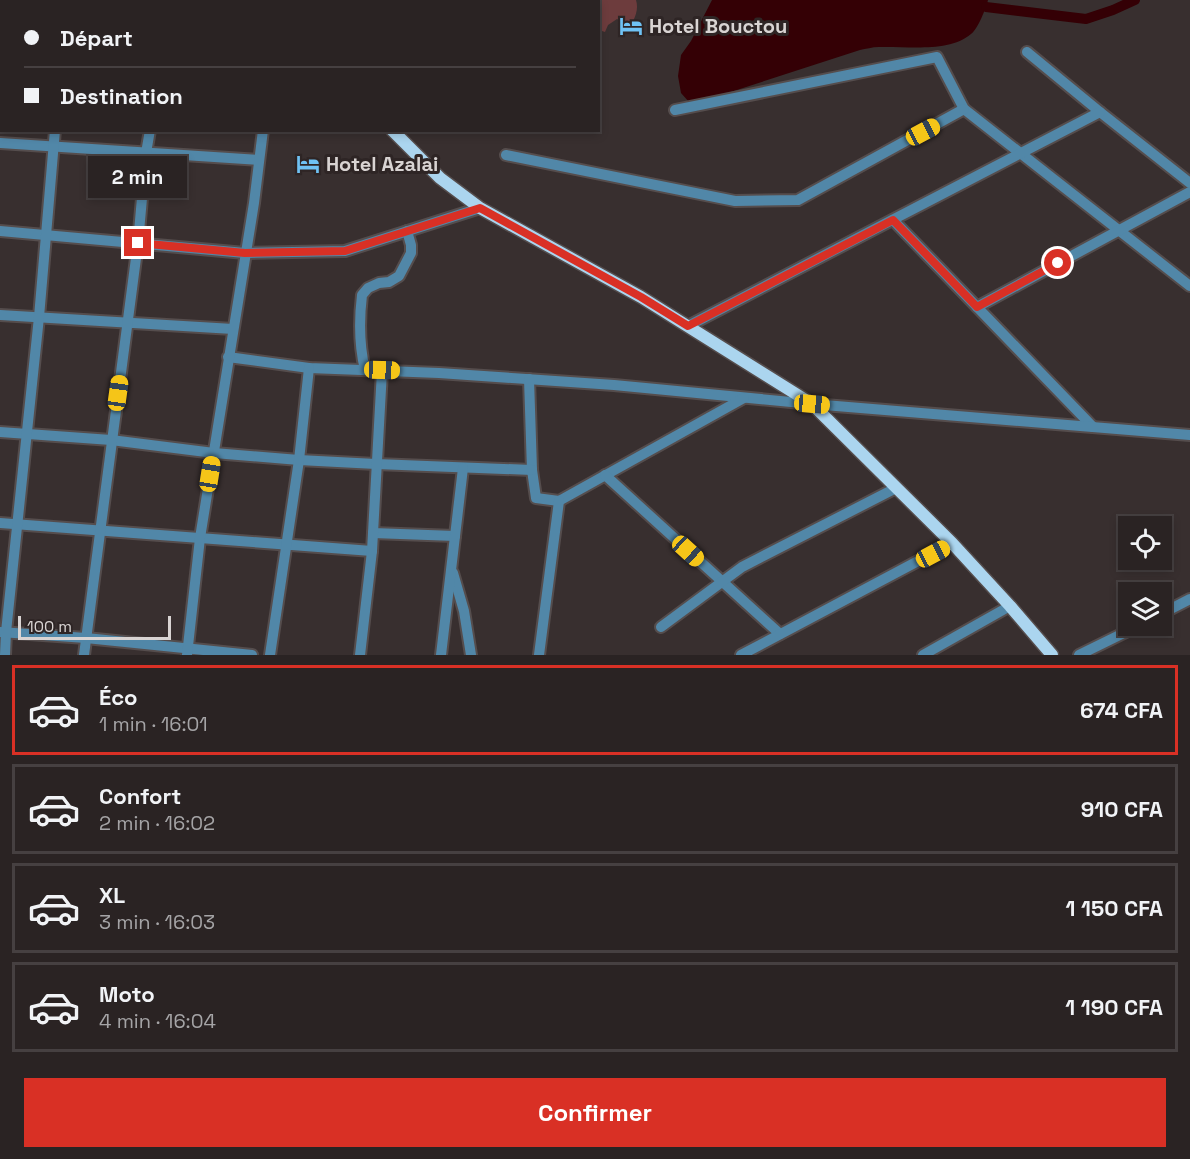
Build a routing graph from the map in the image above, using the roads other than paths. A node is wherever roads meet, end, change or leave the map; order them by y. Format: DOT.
graph roads {
  1 [pos="1026,52"];
  2 [pos="964,109"];
  3 [pos="675,110"];
  4 [pos="1100,112"];
  5 [pos="55,132"];
  6 [pos="150,132"];
  7 [pos="263,132"];
  8 [pos="394,132"];
  9 [pos="0,143"];
  10 [pos="52,147"];
  11 [pos="146,153"];
  12 [pos="1021,153"];
  13 [pos="506,155"];
  14 [pos="259,160"];
  15 [pos="1190,183"];
  16 [pos="1190,192"];
  17 [pos="480,208"];
  18 [pos="893,220"];
  19 [pos="1119,230"];
  20 [pos="0,231"];
  21 [pos="407,231"];
  22 [pos="45,235"];
  23 [pos="138,243"];
  24 [pos="245,253"];
  25 [pos="1190,286"];
  26 [pos="977,307"];
  27 [pos="0,315"];
  28 [pos="39,317"];
  29 [pos="127,322"];
  30 [pos="688,326"];
  31 [pos="233,329"];
  32 [pos="228,357"];
  33 [pos="309,368"];
  34 [pos="365,370"];
  35 [pos="382,370"];
  36 [pos="529,379"];
  37 [pos="744,398"];
  38 [pos="812,404"];
  39 [pos="1093,427"];
  40 [pos="0,432"];
  41 [pos="27,434"];
  42 [pos="1190,435"];
  43 [pos="111,440"];
  44 [pos="214,453"];
  45 [pos="299,460"];
  46 [pos="376,464"];
  47 [pos="463,468"];
  48 [pos="532,470"];
  49 [pos="605,475"];
  50 [pos="896,488"];
  51 [pos="559,501"];
  52 [pos="0,523"];
  53 [pos="18,525"];
  54 [pos="100,531"];
  55 [pos="373,533"];
  56 [pos="455,536"];
  57 [pos="200,538"];
  58 [pos="952,543"];
  59 [pos="286,545"];
  60 [pos="372,551"];
  61 [pos="452,568"];
  62 [pos="722,582"];
  63 [pos="1190,599"];
  64 [pos="1010,606"];
  65 [pos="1172,608"];
  66 [pos="661,627"];
  67 [pos="3,632"];
  68 [pos="780,634"];
  69 [pos="1118,636"];
  70 [pos="86,638"];
  71 [pos="187,652"];
  72 [pos="5,655"];
  73 [pos="84,655"];
  74 [pos="252,655"];
  75 [pos="270,655"];
  76 [pos="360,655"];
  77 [pos="441,655"];
  78 [pos="471,655"];
  79 [pos="539,655"];
  80 [pos="741,655"];
  81 [pos="923,655"];
  82 [pos="1052,655"];
  83 [pos="1079,655"];
  1 -- 4 [label="street"];
  2 -- 3 [label="street"];
  2 -- 12 [label="street"];
  2 -- 13 [label="street"];
  4 -- 12 [label="street"];
  4 -- 15 [label="street"];
  5 -- 10 [label="street"];
  6 -- 11 [label="street"];
  7 -- 14 [label="street"];
  8 -- 17 [label="main road"];
  9 -- 10 [label="street"];
  10 -- 11 [label="street"];
  10 -- 22 [label="street"];
  11 -- 14 [label="street"];
  11 -- 23 [label="street"];
  12 -- 18 [label="street"];
  12 -- 19 [label="street"];
  14 -- 24 [label="street"];
  16 -- 19 [label="street"];
  17 -- 21 [label="street"];
  17 -- 30 [label="main road"];
  18 -- 26 [label="street"];
  18 -- 30 [label="street"];
  19 -- 25 [label="street"];
  19 -- 26 [label="street"];
  20 -- 22 [label="street"];
  21 -- 24 [label="street"];
  21 -- 34 [label="street"];
  22 -- 23 [label="street"];
  22 -- 28 [label="street"];
  23 -- 24 [label="street"];
  23 -- 29 [label="street"];
  24 -- 31 [label="street"];
  26 -- 39 [label="street"];
  27 -- 28 [label="street"];
  28 -- 29 [label="street"];
  28 -- 41 [label="street"];
  29 -- 31 [label="street"];
  29 -- 43 [label="street"];
  30 -- 38 [label="main road"];
  31 -- 32 [label="street"];
  32 -- 33 [label="street"];
  32 -- 44 [label="street"];
  33 -- 34 [label="street"];
  33 -- 45 [label="street"];
  34 -- 35 [label="street"];
  35 -- 36 [label="street"];
  35 -- 46 [label="street"];
  36 -- 37 [label="street"];
  36 -- 48 [label="street"];
  37 -- 38 [label="street"];
  37 -- 49 [label="street"];
  38 -- 39 [label="street"];
  38 -- 50 [label="main road"];
  39 -- 42 [label="street"];
  40 -- 41 [label="street"];
  41 -- 43 [label="street"];
  41 -- 53 [label="street"];
  43 -- 44 [label="street"];
  43 -- 54 [label="street"];
  44 -- 45 [label="street"];
  44 -- 57 [label="street"];
  45 -- 46 [label="street"];
  45 -- 59 [label="street"];
  46 -- 47 [label="street"];
  46 -- 55 [label="street"];
  47 -- 48 [label="street"];
  47 -- 56 [label="street"];
  48 -- 51 [label="street"];
  49 -- 51 [label="street"];
  49 -- 62 [label="street"];
  50 -- 58 [label="main road"];
  50 -- 62 [label="street"];
  51 -- 79 [label="street"];
  52 -- 53 [label="street"];
  53 -- 54 [label="street"];
  53 -- 67 [label="street"];
  54 -- 57 [label="street"];
  54 -- 70 [label="street"];
  55 -- 56 [label="street"];
  55 -- 60 [label="street"];
  56 -- 61 [label="street"];
  57 -- 59 [label="street"];
  57 -- 71 [label="street"];
  58 -- 64 [label="main road"];
  58 -- 68 [label="street"];
  59 -- 60 [label="street"];
  59 -- 75 [label="street"];
  60 -- 76 [label="street"];
  61 -- 77 [label="street"];
  61 -- 78 [label="street"];
  62 -- 66 [label="street"];
  62 -- 68 [label="street"];
  63 -- 65 [label="street"];
  64 -- 81 [label="street"];
  64 -- 82 [label="main road"];
  67 -- 70 [label="street"];
  67 -- 72 [label="street"];
  68 -- 80 [label="street"];
  69 -- 83 [label="street"];
  70 -- 71 [label="street"];
  70 -- 73 [label="street"];
  71 -- 74 [label="street"];
}
